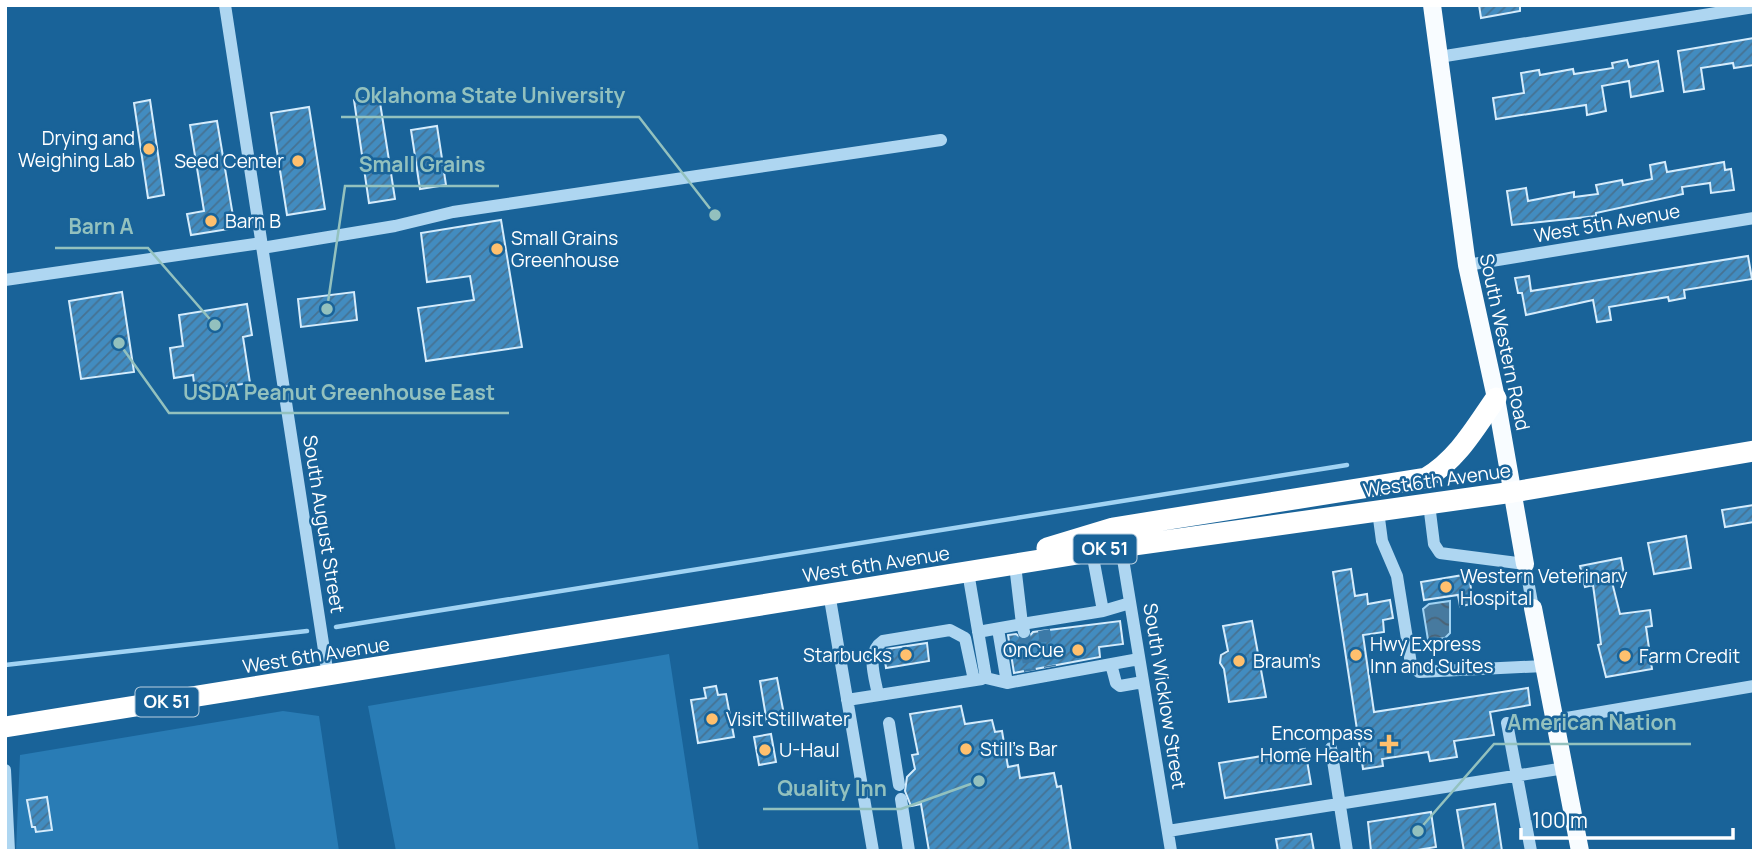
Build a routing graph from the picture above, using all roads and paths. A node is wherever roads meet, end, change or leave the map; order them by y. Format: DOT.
graph roads {
  1 [pos="225,5"];
  2 [pos="1432,5"];
  3 [pos="1754,6"];
  4 [pos="1439,57"];
  5 [pos="941,140"];
  6 [pos="1754,218"];
  7 [pos="262,245"];
  8 [pos="1467,265"];
  9 [pos="5,280"];
  10 [pos="1496,398"];
  11 [pos="1754,451"];
  12 [pos="1513,492"];
  13 [pos="1429,504"];
  14 [pos="1378,511"];
  15 [pos="1121,547"];
  16 [pos="1092,552"];
  17 [pos="1525,564"];
  18 [pos="1015,565"];
  19 [pos="968,572"];
  20 [pos="830,593"];
  21 [pos="1130,603"];
  22 [pos="1533,608"];
  23 [pos="1103,611"];
  24 [pos="998,629"];
  25 [pos="1023,629"];
  26 [pos="978,632"];
  27 [pos="1139,659"];
  28 [pos="1111,664"];
  29 [pos="1544,666"];
  30 [pos="328,676"];
  31 [pos="980,679"];
  32 [pos="1143,682"];
  33 [pos="1007,683"];
  34 [pos="1754,685"];
  35 [pos="878,695"];
  36 [pos="847,700"];
  37 [pos="1555,720"];
  38 [pos="889,723"];
  39 [pos="1507,723"];
  40 [pos="5,727"];
  41 [pos="1331,748"];
  42 [pos="1565,768"];
  43 [pos="5,769"];
  44 [pos="1517,775"];
  45 [pos="899,785"];
  46 [pos="901,799"];
  47 [pos="1340,802"];
  48 [pos="1168,831"];
  49 [pos="9,851"];
  50 [pos="873,851"];
  51 [pos="909,851"];
  52 [pos="1171,851"];
  53 [pos="1347,851"];
  54 [pos="1531,851"];
  55 [pos="1580,851"];
  1 -- 7 [label="street, South August Street"];
  2 -- 4 [label="main road, South Western Road"];
  3 -- 4 [label="street"];
  4 -- 8 [label="main road, South Western Road"];
  5 -- 7 [label="street"];
  6 -- 8 [label="street, West 5th Avenue"];
  7 -- 9 [label="street"];
  7 -- 30 [label="street, South August Street"];
  8 -- 10 [label="main road, South Western Road"];
  10 -- 12 [label="main road, South Western Road"];
  10 -- 19 [label="highway"];
  11 -- 12 [label="highway, West 6th Avenue / OK 51"];
  12 -- 13 [label="highway, West 6th Avenue / OK 51"];
  12 -- 17 [label="main road, South Western Road"];
  13 -- 14 [label="highway, West 6th Avenue / OK 51"];
  13 -- 17 [label="street"];
  14 -- 15 [label="highway, West 6th Avenue / OK 51"];
  14 -- 29 [label="street"];
  15 -- 16 [label="highway, West 6th Avenue / OK 51"];
  15 -- 21 [label="street, South Wicklow Street"];
  16 -- 18 [label="highway, West 6th Avenue / OK 51"];
  16 -- 23 [label="street"];
  17 -- 22 [label="street, South Western Road"];
  18 -- 19 [label="highway, West 6th Avenue / OK 51"];
  18 -- 25 [label="street"];
  19 -- 20 [label="highway, West 6th Avenue / OK 51"];
  19 -- 26 [label="street"];
  20 -- 30 [label="highway, West 6th Avenue / OK 51"];
  20 -- 36 [label="street"];
  21 -- 23 [label="street"];
  21 -- 27 [label="street, South Wicklow Street"];
  22 -- 29 [label="main road, South Western Road"];
  23 -- 25 [label="street"];
  24 -- 25 [label="street"];
  24 -- 26 [label="street"];
  24 -- 33 [label="street"];
  26 -- 31 [label="street"];
  27 -- 28 [label="street"];
  27 -- 32 [label="street, South Wicklow Street"];
  28 -- 32 [label="street"];
  28 -- 33 [label="street"];
  29 -- 37 [label="main road, South Western Road"];
  30 -- 40 [label="highway, West 6th Avenue / OK 51"];
  31 -- 33 [label="street"];
  31 -- 35 [label="street"];
  31 -- 35 [label="street"];
  32 -- 48 [label="street, South Wicklow Street"];
  34 -- 37 [label="street"];
  35 -- 36 [label="street"];
  36 -- 50 [label="street"];
  37 -- 42 [label="main road, South Western Road"];
  38 -- 45 [label="street"];
  39 -- 44 [label="street"];
  41 -- 47 [label="street"];
  42 -- 44 [label="street"];
  42 -- 55 [label="main road, South Western Road"];
  43 -- 49 [label="street"];
  44 -- 47 [label="street"];
  44 -- 54 [label="street"];
  46 -- 51 [label="street"];
  47 -- 48 [label="street"];
  47 -- 53 [label="street"];
  48 -- 52 [label="street, South Wicklow Street"];
}
